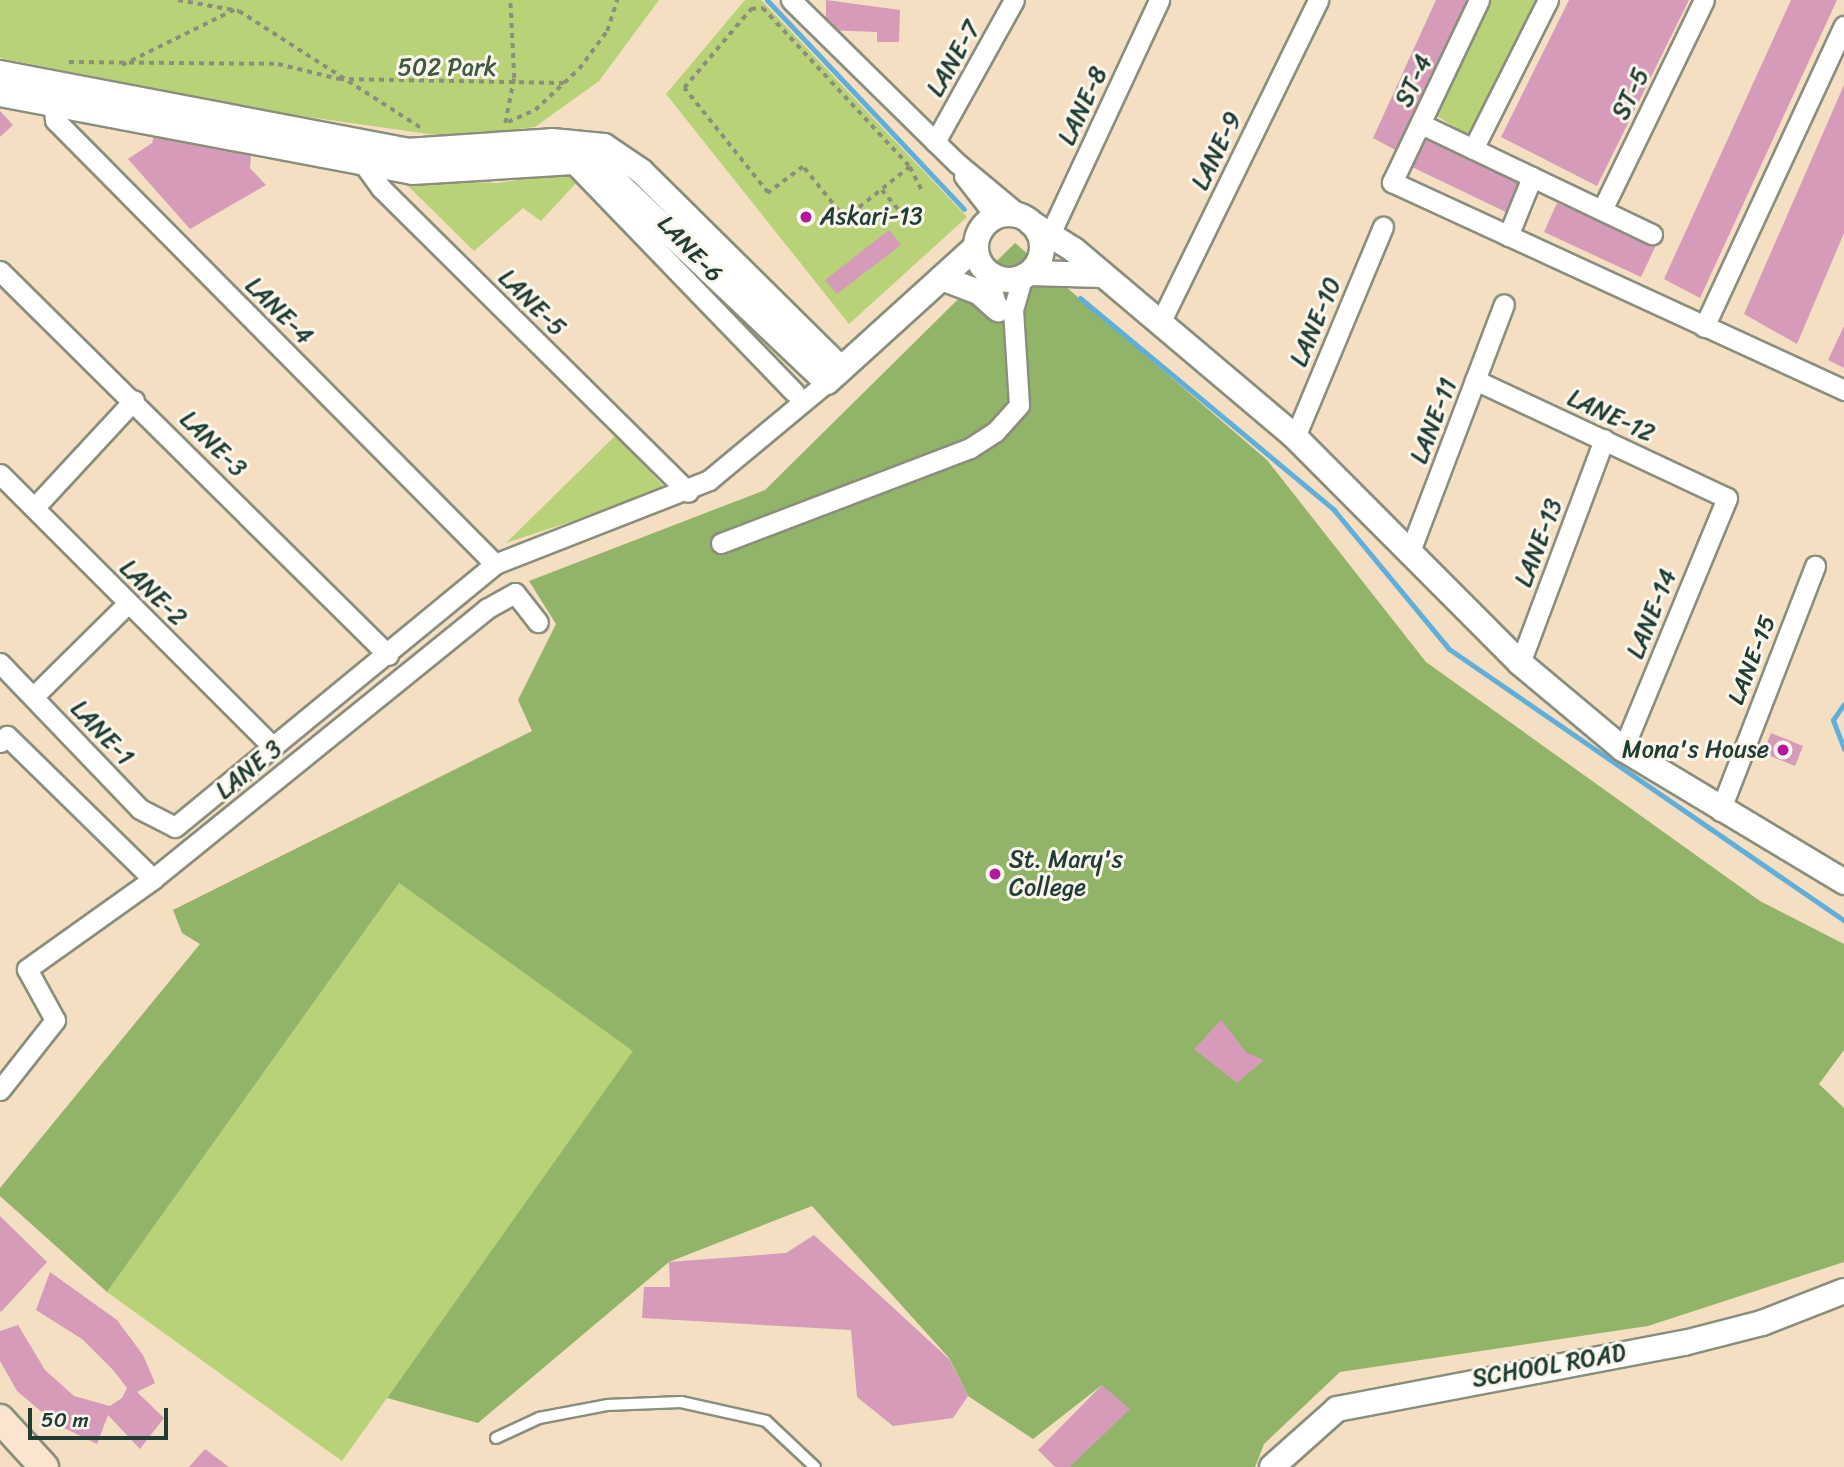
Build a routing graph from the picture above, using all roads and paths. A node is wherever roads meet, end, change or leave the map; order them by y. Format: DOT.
graph roads {
  1 [pos="178,0"];
  2 [pos="510,0"];
  3 [pos="617,0"];
  4 [pos="791,0"];
  5 [pos="1014,0"];
  6 [pos="1159,0"];
  7 [pos="1318,0"];
  8 [pos="1479,0"];
  9 [pos="1548,0"];
  10 [pos="1704,0"];
  11 [pos="235,10"];
  12 [pos="1844,26"];
  13 [pos="120,66"];
  14 [pos="0,73"];
  15 [pos="514,78"];
  16 [pos="339,79"];
  17 [pos="55,83"];
  18 [pos="564,83"];
  19 [pos="0,94"];
  20 [pos="505,124"];
  21 [pos="1420,124"];
  22 [pos="493,125"];
  23 [pos="434,128"];
  24 [pos="935,142"];
  25 [pos="560,149"];
  26 [pos="1473,149"];
  27 [pos="356,152"];
  28 [pos="957,163"];
  29 [pos="910,167"];
  30 [pos="1532,177"];
  31 [pos="881,190"];
  32 [pos="922,191"];
  33 [pos="898,209"];
  34 [pos="1602,210"];
  35 [pos="996,217"];
  36 [pos="1035,224"];
  37 [pos="1383,227"];
  38 [pos="1653,234"];
  39 [pos="1508,236"];
  40 [pos="976,247"];
  41 [pos="0,271"];
  42 [pos="987,272"];
  43 [pos="1026,275"];
  44 [pos="1102,275"];
  45 [pos="942,278"];
  46 [pos="1504,304"];
  47 [pos="998,309"];
  48 [pos="1160,323"];
  49 [pos="1704,327"];
  50 [pos="1012,336"];
  51 [pos="834,375"];
  52 [pos="1475,380"];
  53 [pos="1844,390"];
  54 [pos="794,392"];
  55 [pos="134,400"];
  56 [pos="1295,437"];
  57 [pos="1604,439"];
  58 [pos="0,474"];
  59 [pos="688,492"];
  60 [pos="1727,498"];
  61 [pos="34,508"];
  62 [pos="721,543"];
  63 [pos="1409,554"];
  64 [pos="495,564"];
  65 [pos="1815,566"];
  66 [pos="128,603"];
  67 [pos="538,622"];
  68 [pos="388,655"];
  69 [pos="0,663"];
  70 [pos="1520,663"];
  71 [pos="34,696"];
  72 [pos="0,741"];
  73 [pos="272,746"];
  74 [pos="1623,750"];
  75 [pos="1720,811"];
  76 [pos="153,879"];
  77 [pos="1844,883"];
  78 [pos="0,1090"];
  79 [pos="1844,1291"];
  80 [pos="0,1420"];
  81 [pos="496,1438"];
  82 [pos="44,1467"];
  83 [pos="815,1467"];
  84 [pos="1272,1467"];
  1 -- 11 [label="path"];
  2 -- 15 [label="path"];
  3 -- 18 [label="path"];
  4 -- 24 [label="street"];
  5 -- 24 [label="street, LANE-7"];
  6 -- 36 [label="street, LANE-8"];
  7 -- 48 [label="street, LANE-9"];
  8 -- 21 [label="street, ST-4"];
  9 -- 26 [label="street"];
  10 -- 34 [label="street, ST-5"];
  11 -- 13 [label="path"];
  11 -- 16 [label="path"];
  12 -- 49 [label="street"];
  13 -- 16 [label="path"];
  13 -- 17 [label="path"];
  14 -- 17 [label="street"];
  15 -- 16 [label="path"];
  15 -- 18 [label="path"];
  15 -- 20 [label="path"];
  16 -- 23 [label="path"];
  17 -- 19 [label="street"];
  17 -- 27 [label="street"];
  17 -- 64 [label="street, LANE-4"];
  18 -- 20 [label="path"];
  20 -- 22 [label="path"];
  21 -- 26 [label="street"];
  21 -- 39 [label="street, ST-4"];
  24 -- 28 [label="street"];
  25 -- 27 [label="street"];
  25 -- 51 [label="street"];
  25 -- 54 [label="street, LANE-6"];
  26 -- 30 [label="street"];
  27 -- 59 [label="street, LANE-5"];
  28 -- 35 [label="street"];
  28 -- 36 [label="street"];
  29 -- 31 [label="path"];
  29 -- 31 [label="path"];
  29 -- 32 [label="path"];
  30 -- 34 [label="street"];
  30 -- 39 [label="street"];
  31 -- 33 [label="path"];
  34 -- 38 [label="street"];
  35 -- 36 [label="street"];
  35 -- 40 [label="street"];
  36 -- 43 [label="street"];
  36 -- 44 [label="street"];
  37 -- 56 [label="street, LANE-10"];
  39 -- 49 [label="street"];
  40 -- 42 [label="street"];
  40 -- 45 [label="street"];
  41 -- 55 [label="street, LANE-3"];
  42 -- 43 [label="street"];
  42 -- 47 [label="street"];
  43 -- 44 [label="street"];
  43 -- 50 [label="street"];
  44 -- 48 [label="street"];
  45 -- 47 [label="street"];
  45 -- 51 [label="street"];
  46 -- 52 [label="street, LANE-11"];
  47 -- 50 [label="street"];
  48 -- 56 [label="street"];
  49 -- 53 [label="street"];
  50 -- 62 [label="street"];
  51 -- 59 [label="street"];
  52 -- 57 [label="street, LANE-12"];
  52 -- 63 [label="street, LANE-11"];
  55 -- 61 [label="street"];
  55 -- 68 [label="street, LANE-3"];
  56 -- 63 [label="street"];
  57 -- 60 [label="street, LANE-12"];
  57 -- 70 [label="street, LANE-13"];
  58 -- 61 [label="street, LANE-2"];
  59 -- 64 [label="street"];
  60 -- 74 [label="street, LANE-14"];
  61 -- 66 [label="street, LANE-2"];
  63 -- 70 [label="street"];
  64 -- 68 [label="street"];
  65 -- 75 [label="street, LANE-15"];
  66 -- 71 [label="street"];
  66 -- 73 [label="street, LANE-2"];
  67 -- 76 [label="street, LANE 3"];
  68 -- 73 [label="street"];
  69 -- 71 [label="street, LANE-1"];
  70 -- 74 [label="street"];
  71 -- 73 [label="street, LANE-1"];
  72 -- 76 [label="street"];
  74 -- 75 [label="street"];
  75 -- 77 [label="street"];
  76 -- 78 [label="street"];
  79 -- 84 [label="street, SCHOOL ROAD"];
  80 -- 82 [label="main road"];
  81 -- 83 [label="lane"];
}
